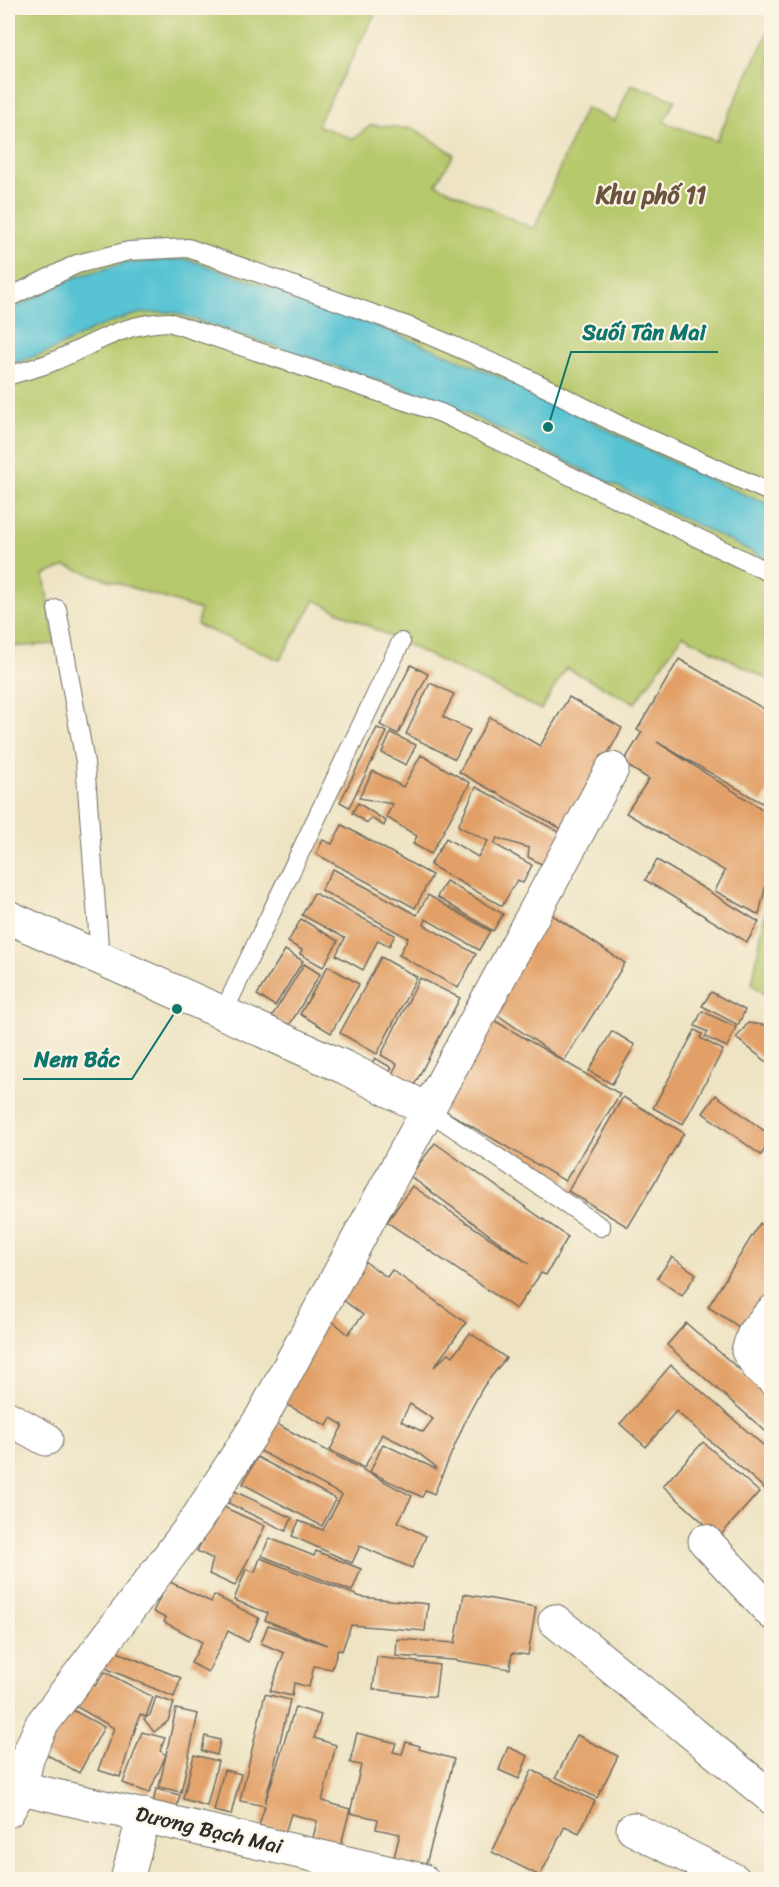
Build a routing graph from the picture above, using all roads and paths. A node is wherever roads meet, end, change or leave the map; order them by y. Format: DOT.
graph roads {
  1 [pos="8,298"];
  2 [pos="8,376"];
  3 [pos="771,493"];
  4 [pos="771,574"];
  5 [pos="57,609"];
  6 [pos="401,642"];
  7 [pos="612,769"];
  8 [pos="8,916"];
  9 [pos="100,958"];
  10 [pos="224,1013"];
  11 [pos="426,1109"];
  12 [pos="601,1227"];
  13 [pos="771,1312"];
  14 [pos="771,1378"];
  15 [pos="8,1418"];
  16 [pos="46,1439"];
  17 [pos="705,1541"];
  18 [pos="771,1613"];
  19 [pos="555,1621"];
  20 [pos="771,1798"];
  21 [pos="14,1799"];
  22 [pos="144,1815"];
  23 [pos="633,1828"];
  24 [pos="347,1871"];
  25 [pos="127,1880"];
  26 [pos="422,1880"];
  27 [pos="734,1880"];
  1 -- 3 [label="lane"];
  2 -- 4 [label="lane"];
  5 -- 9 [label="lane"];
  6 -- 10 [label="lane"];
  7 -- 11 [label="street"];
  8 -- 9 [label="street"];
  9 -- 10 [label="street"];
  10 -- 11 [label="street"];
  11 -- 12 [label="lane"];
  11 -- 21 [label="street"];
  13 -- 14 [label="street"];
  15 -- 16 [label="street"];
  17 -- 18 [label="street"];
  19 -- 20 [label="street"];
  21 -- 22 [label="street, Dương Bạch Mai"];
  22 -- 24 [label="street, Dương Bạch Mai"];
  22 -- 25 [label="street"];
  23 -- 27 [label="street"];
  24 -- 26 [label="street, Dương Bạch Mai"];
}
